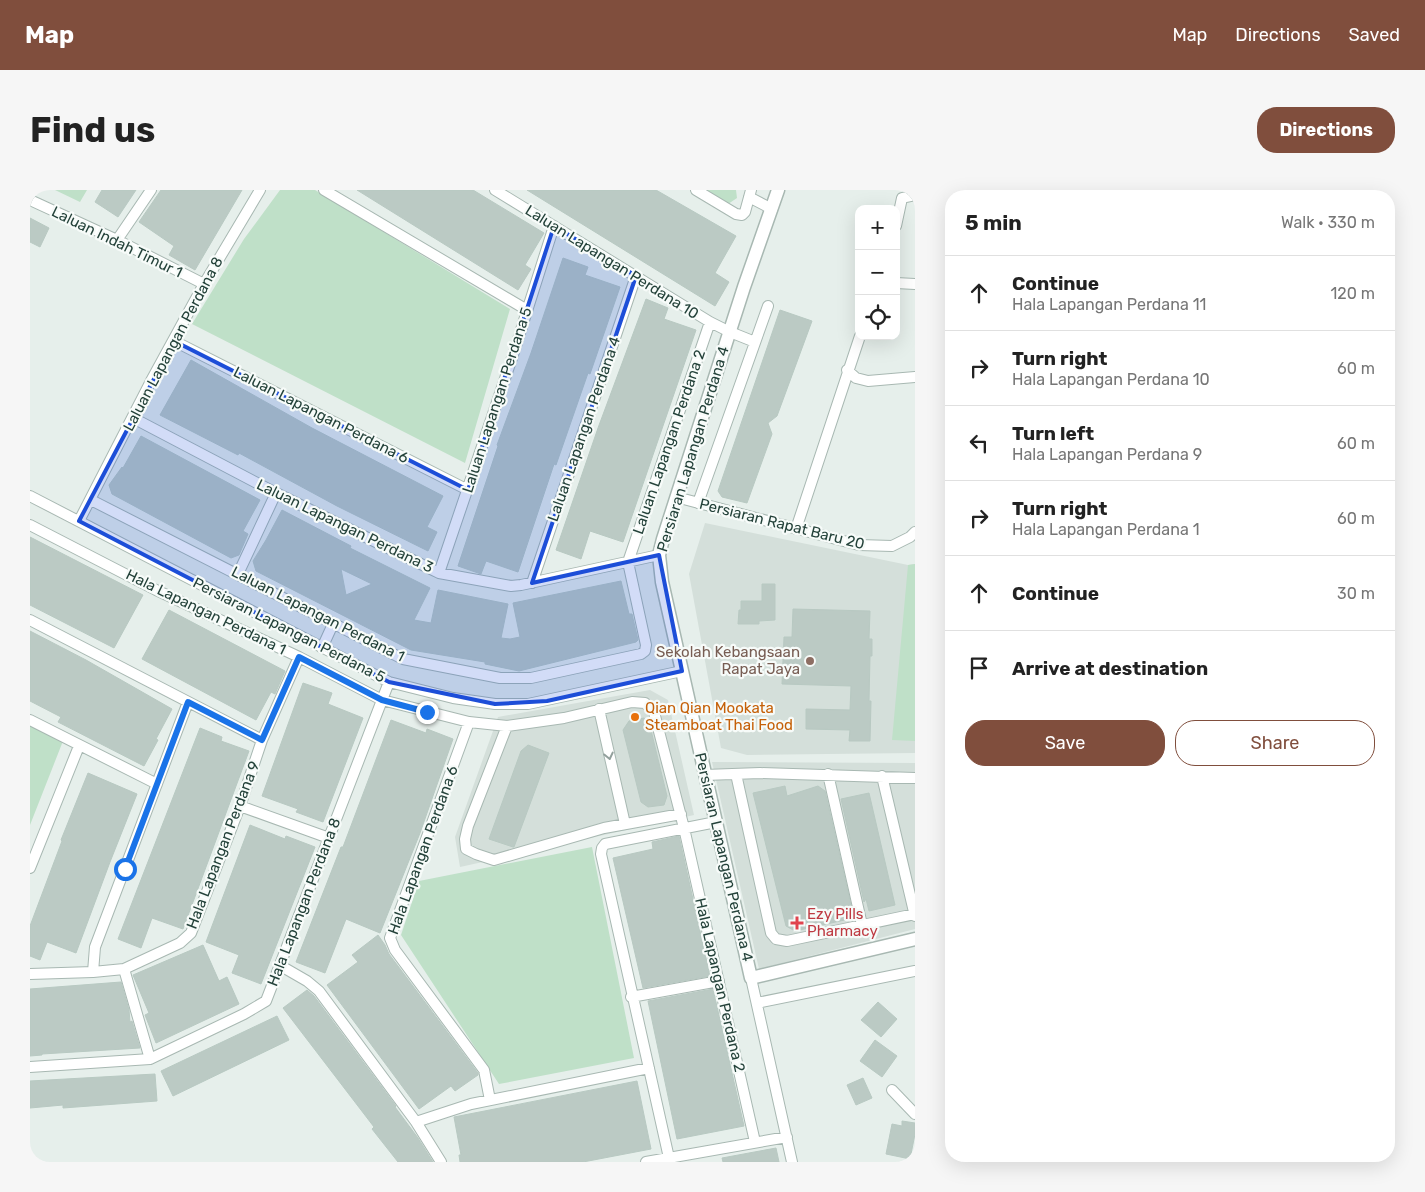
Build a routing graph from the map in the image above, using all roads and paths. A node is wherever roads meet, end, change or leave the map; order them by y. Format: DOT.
graph roads {
  1 [pos="151,190"];
  2 [pos="260,190"];
  3 [pos="324,190"];
  4 [pos="495,190"];
  5 [pos="696,190"];
  6 [pos="778,190"];
  7 [pos="750,194"];
  8 [pos="911,195"];
  9 [pos="30,200"];
  10 [pos="900,208"];
  11 [pos="772,209"];
  12 [pos="554,226"];
  13 [pos="117,240"];
  14 [pos="636,276"];
  15 [pos="900,283"];
  16 [pos="204,284"];
  17 [pos="915,284"];
  18 [pos="768,306"];
  19 [pos="527,310"];
  20 [pos="710,322"];
  21 [pos="730,332"];
  22 [pos="858,340"];
  23 [pos="174,341"];
  24 [pos="755,342"];
  25 [pos="847,370"];
  26 [pos="915,377"];
  27 [pos="133,418"];
  28 [pos="468,490"];
  29 [pos="276,493"];
  30 [pos="30,496"];
  31 [pos="676,497"];
  32 [pos="91,500"];
  33 [pos="698,503"];
  34 [pos="79,521"];
  35 [pos="30,525"];
  36 [pos="796,529"];
  37 [pos="915,532"];
  38 [pos="659,555"];
  39 [pos="628,562"];
  40 [pos="439,572"];
  41 [pos="238,574"];
  42 [pos="532,583"];
  43 [pos="30,620"];
  44 [pos="333,624"];
  45 [pos="322,648"];
  46 [pos="299,657"];
  47 [pos="682,671"];
  48 [pos="389,682"];
  49 [pos="382,700"];
  50 [pos="188,702"];
  51 [pos="598,709"];
  52 [pos="30,720"];
  53 [pos="469,722"];
  54 [pos="507,726"];
  55 [pos="262,740"];
  56 [pos="79,746"];
  57 [pos="736,774"];
  58 [pos="828,774"];
  59 [pos="705,775"];
  60 [pos="882,776"];
  61 [pos="915,778"];
  62 [pos="157,784"];
  63 [pos="240,806"];
  64 [pos="681,814"];
  65 [pos="716,822"];
  66 [pos="625,824"];
  67 [pos="684,828"];
  68 [pos="329,838"];
  69 [pos="30,868"];
  70 [pos="915,915"];
  71 [pos="862,925"];
  72 [pos="915,939"];
  73 [pos="281,966"];
  74 [pos="124,969"];
  75 [pos="915,970"];
  76 [pos="93,972"];
  77 [pos="30,974"];
  78 [pos="751,978"];
  79 [pos="719,981"];
  80 [pos="632,997"];
  81 [pos="757,1003"];
  82 [pos="150,1059"];
  83 [pos="30,1068"];
  84 [pos="648,1068"];
  85 [pos="892,1090"];
  86 [pos="490,1100"];
  87 [pos="915,1114"];
  88 [pos="416,1122"];
  89 [pos="787,1136"];
  90 [pos="755,1142"];
  91 [pos="668,1158"];
  92 [pos="441,1162"];
  93 [pos="646,1162"];
  94 [pos="792,1162"];
  1 -- 13 [label="street"];
  2 -- 16 [label="street, Laluan Lapangan Perdana 8"];
  3 -- 19 [label="street"];
  4 -- 12 [label="street, Laluan Lapangan Perdana 10"];
  5 -- 7 [label="street"];
  6 -- 11 [label="street, Persiaran Lapangan Perdana 4"];
  7 -- 11 [label="street"];
  8 -- 10 [label="street"];
  9 -- 13 [label="street, Laluan Indah Timur 1"];
  11 -- 21 [label="street, Persiaran Lapangan Perdana 4"];
  12 -- 14 [label="street, Laluan Lapangan Perdana 10"];
  12 -- 19 [label="street, Laluan Lapangan Perdana 5"];
  13 -- 16 [label="street, Laluan Indah Timur 1"];
  14 -- 20 [label="street, Laluan Lapangan Perdana 10"];
  14 -- 42 [label="street, Laluan Lapangan Perdana 4"];
  15 -- 17 [label="street"];
  16 -- 23 [label="street, Laluan Lapangan Perdana 8"];
  18 -- 24 [label="street, Persiaran Lapangan Perdana 4"];
  19 -- 28 [label="street, Laluan Lapangan Perdana 5"];
  20 -- 21 [label="street, Laluan Lapangan Perdana 10"];
  20 -- 39 [label="street, Laluan Lapangan Perdana 2"];
  21 -- 24 [label="street, Laluan Lapangan Perdana 10"];
  21 -- 31 [label="street, Persiaran Lapangan Perdana 4"];
  22 -- 25 [label="street"];
  23 -- 27 [label="street, Laluan Lapangan Perdana 8"];
  23 -- 28 [label="street, Laluan Lapangan Perdana 6"];
  24 -- 33 [label="street, Persiaran Lapangan Perdana 4"];
  25 -- 26 [label="street"];
  25 -- 36 [label="street"];
  27 -- 29 [label="street, Laluan Lapangan Perdana 3"];
  27 -- 32 [label="street, Laluan Lapangan Perdana 8"];
  28 -- 40 [label="street, Laluan Lapangan Perdana 5"];
  29 -- 40 [label="street, Laluan Lapangan Perdana 3"];
  29 -- 41 [label="street"];
  30 -- 34 [label="street, Persiaran Lapangan Perdana 5"];
  31 -- 33 [label="street, Persiaran Rapat Baru 20"];
  31 -- 38 [label="street, Persiaran Lapangan Perdana 4"];
  32 -- 34 [label="street, Laluan Lapangan Perdana 8"];
  32 -- 41 [label="street, Laluan Lapangan Perdana 1"];
  33 -- 36 [label="street, Persiaran Rapat Baru 20"];
  34 -- 45 [label="street, Persiaran Lapangan Perdana 5"];
  35 -- 46 [label="street, Hala Lapangan Perdana 1"];
  36 -- 37 [label="street, Persiaran Rapat Baru 20"];
  38 -- 39 [label="street, Laluan Lapangan Perdana 3"];
  38 -- 47 [label="street, Persiaran Lapangan Perdana 4"];
  39 -- 42 [label="street, Laluan Lapangan Perdana 3"];
  39 -- 44 [label="street, Laluan Lapangan Perdana 1"];
  40 -- 42 [label="street, Laluan Lapangan Perdana 3"];
  41 -- 44 [label="street, Laluan Lapangan Perdana 1"];
  43 -- 50 [label="street"];
  44 -- 45 [label="street"];
  45 -- 48 [label="street, Persiaran Lapangan Perdana 5"];
  46 -- 49 [label="street, Hala Lapangan Perdana 1"];
  46 -- 55 [label="street, Hala Lapangan Perdana 9"];
  47 -- 48 [label="street, Persiaran Lapangan Perdana 5"];
  47 -- 59 [label="street, Persiaran Lapangan Perdana 4"];
  48 -- 49 [label="street, Hala Lapangan Perdana 8"];
  49 -- 53 [label="street, Hala Lapangan Perdana 1"];
  49 -- 68 [label="street, Hala Lapangan Perdana 8"];
  50 -- 55 [label="street"];
  50 -- 62 [label="street"];
  51 -- 54 [label="street, Hala Lapangan Perdana 1"];
  51 -- 64 [label="street, Hala Lapangan Perdana 2"];
  51 -- 66 [label="street, one-way"];
  52 -- 56 [label="street"];
  53 -- 54 [label="street, Hala Lapangan Perdana 1"];
  53 -- 86 [label="street, Hala Lapangan Perdana 6"];
  54 -- 66 [label="street"];
  55 -- 63 [label="street, Hala Lapangan Perdana 9"];
  56 -- 62 [label="street"];
  56 -- 69 [label="street"];
  57 -- 58 [label="street"];
  57 -- 59 [label="street"];
  57 -- 71 [label="street"];
  58 -- 60 [label="street"];
  58 -- 71 [label="street"];
  59 -- 65 [label="street, Persiaran Lapangan Perdana 4"];
  60 -- 61 [label="street"];
  60 -- 70 [label="street"];
  62 -- 76 [label="street"];
  63 -- 68 [label="street"];
  63 -- 74 [label="street, Hala Lapangan Perdana 9"];
  64 -- 66 [label="street"];
  64 -- 67 [label="street, Hala Lapangan Perdana 2"];
  65 -- 67 [label="street"];
  65 -- 78 [label="street, Persiaran Lapangan Perdana 4"];
  67 -- 79 [label="street, Hala Lapangan Perdana 2"];
  67 -- 80 [label="street"];
  68 -- 73 [label="street, Hala Lapangan Perdana 8"];
  70 -- 71 [label="street"];
  72 -- 78 [label="street"];
  73 -- 82 [label="street, Hala Lapangan Perdana 8"];
  73 -- 88 [label="street"];
  74 -- 76 [label="street, Hala Lapangan Perdana 9"];
  74 -- 82 [label="street"];
  75 -- 81 [label="street"];
  76 -- 77 [label="street, Hala Lapangan Perdana 9"];
  78 -- 81 [label="street, Persiaran Lapangan Perdana 4"];
  79 -- 80 [label="street"];
  79 -- 90 [label="street, Hala Lapangan Perdana 2"];
  80 -- 84 [label="street"];
  81 -- 89 [label="street, Persiaran Lapangan Perdana 4"];
  82 -- 83 [label="street, Hala Lapangan Perdana 8"];
  84 -- 86 [label="street"];
  84 -- 91 [label="street"];
  85 -- 87 [label="street"];
  86 -- 88 [label="street"];
  88 -- 92 [label="street"];
  89 -- 90 [label="street"];
  89 -- 94 [label="street, Persiaran Lapangan Perdana 4"];
  90 -- 91 [label="street"];
  91 -- 93 [label="street"];
}
